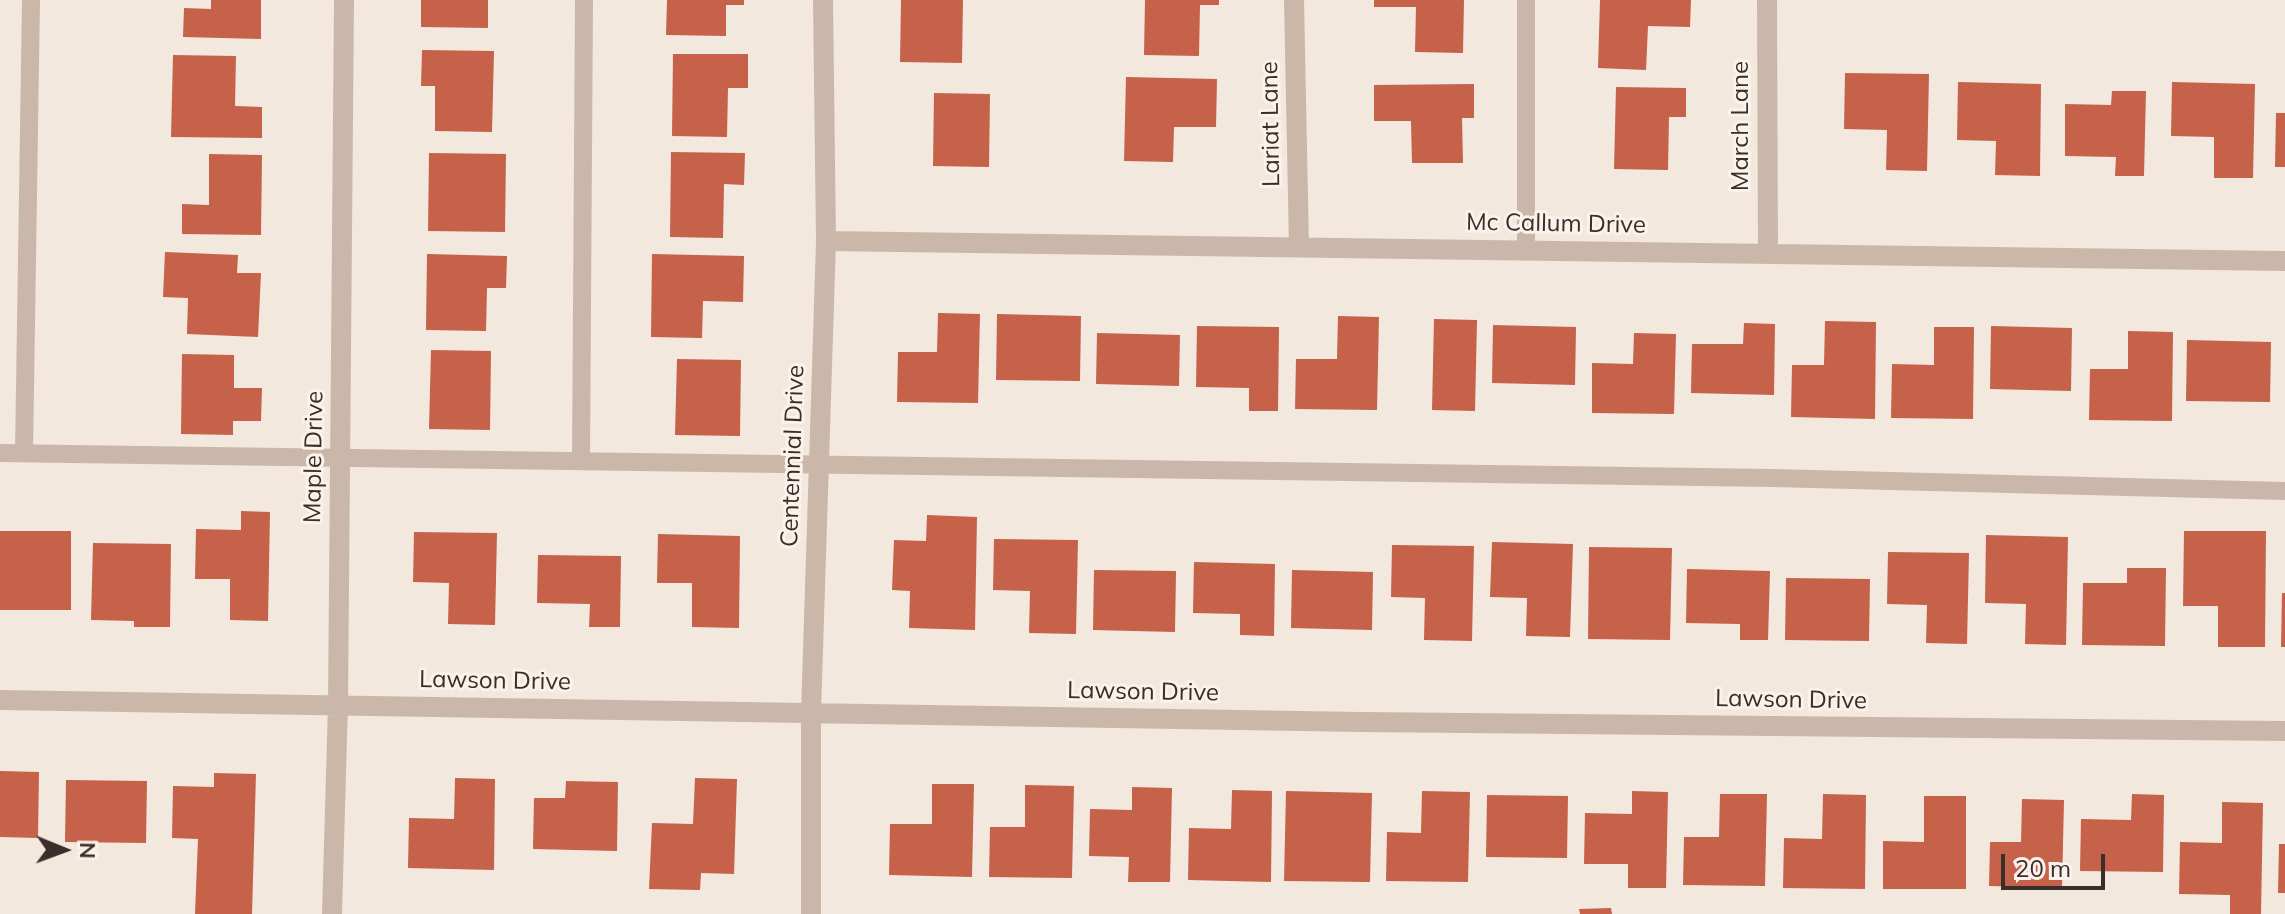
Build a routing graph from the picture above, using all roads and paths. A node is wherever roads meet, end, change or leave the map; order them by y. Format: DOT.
graph roads {
  1 [pos="31,0"];
  2 [pos="344,0"];
  3 [pos="584,0"];
  4 [pos="823,0"];
  5 [pos="1294,0"];
  6 [pos="1526,0"];
  7 [pos="1767,0"];
  8 [pos="826,241"];
  9 [pos="1299,247"];
  10 [pos="1526,250"];
  11 [pos="1768,253"];
  12 [pos="2285,261"];
  13 [pos="0,453"];
  14 [pos="24,453"];
  15 [pos="340,456"];
  16 [pos="581,460"];
  17 [pos="819,466"];
  18 [pos="2285,491"];
  19 [pos="0,700"];
  20 [pos="338,704"];
  21 [pos="811,713"];
  22 [pos="2285,731"];
  23 [pos="332,914"];
  24 [pos="811,914"];
  1 -- 14 [label="lane"];
  2 -- 15 [label="street, Maple Drive"];
  3 -- 16 [label="lane"];
  4 -- 8 [label="street, Centennial Drive"];
  5 -- 9 [label="street, Lariat Lane"];
  6 -- 10 [label="lane"];
  7 -- 11 [label="street, March Lane"];
  8 -- 9 [label="street, Mc Callum Drive"];
  8 -- 17 [label="street, Centennial Drive"];
  9 -- 10 [label="street, Mc Callum Drive"];
  10 -- 11 [label="street, Mc Callum Drive"];
  11 -- 12 [label="street, Mc Callum Drive"];
  13 -- 14 [label="lane"];
  14 -- 15 [label="lane"];
  15 -- 16 [label="lane"];
  15 -- 20 [label="street, Maple Drive"];
  16 -- 17 [label="lane"];
  17 -- 18 [label="lane"];
  17 -- 21 [label="street, Centennial Drive"];
  19 -- 20 [label="street, Lawson Drive"];
  20 -- 21 [label="street, Lawson Drive"];
  20 -- 23 [label="street, Maple Drive"];
  21 -- 22 [label="street, Lawson Drive"];
  21 -- 24 [label="street, Centennial Drive"];
}
